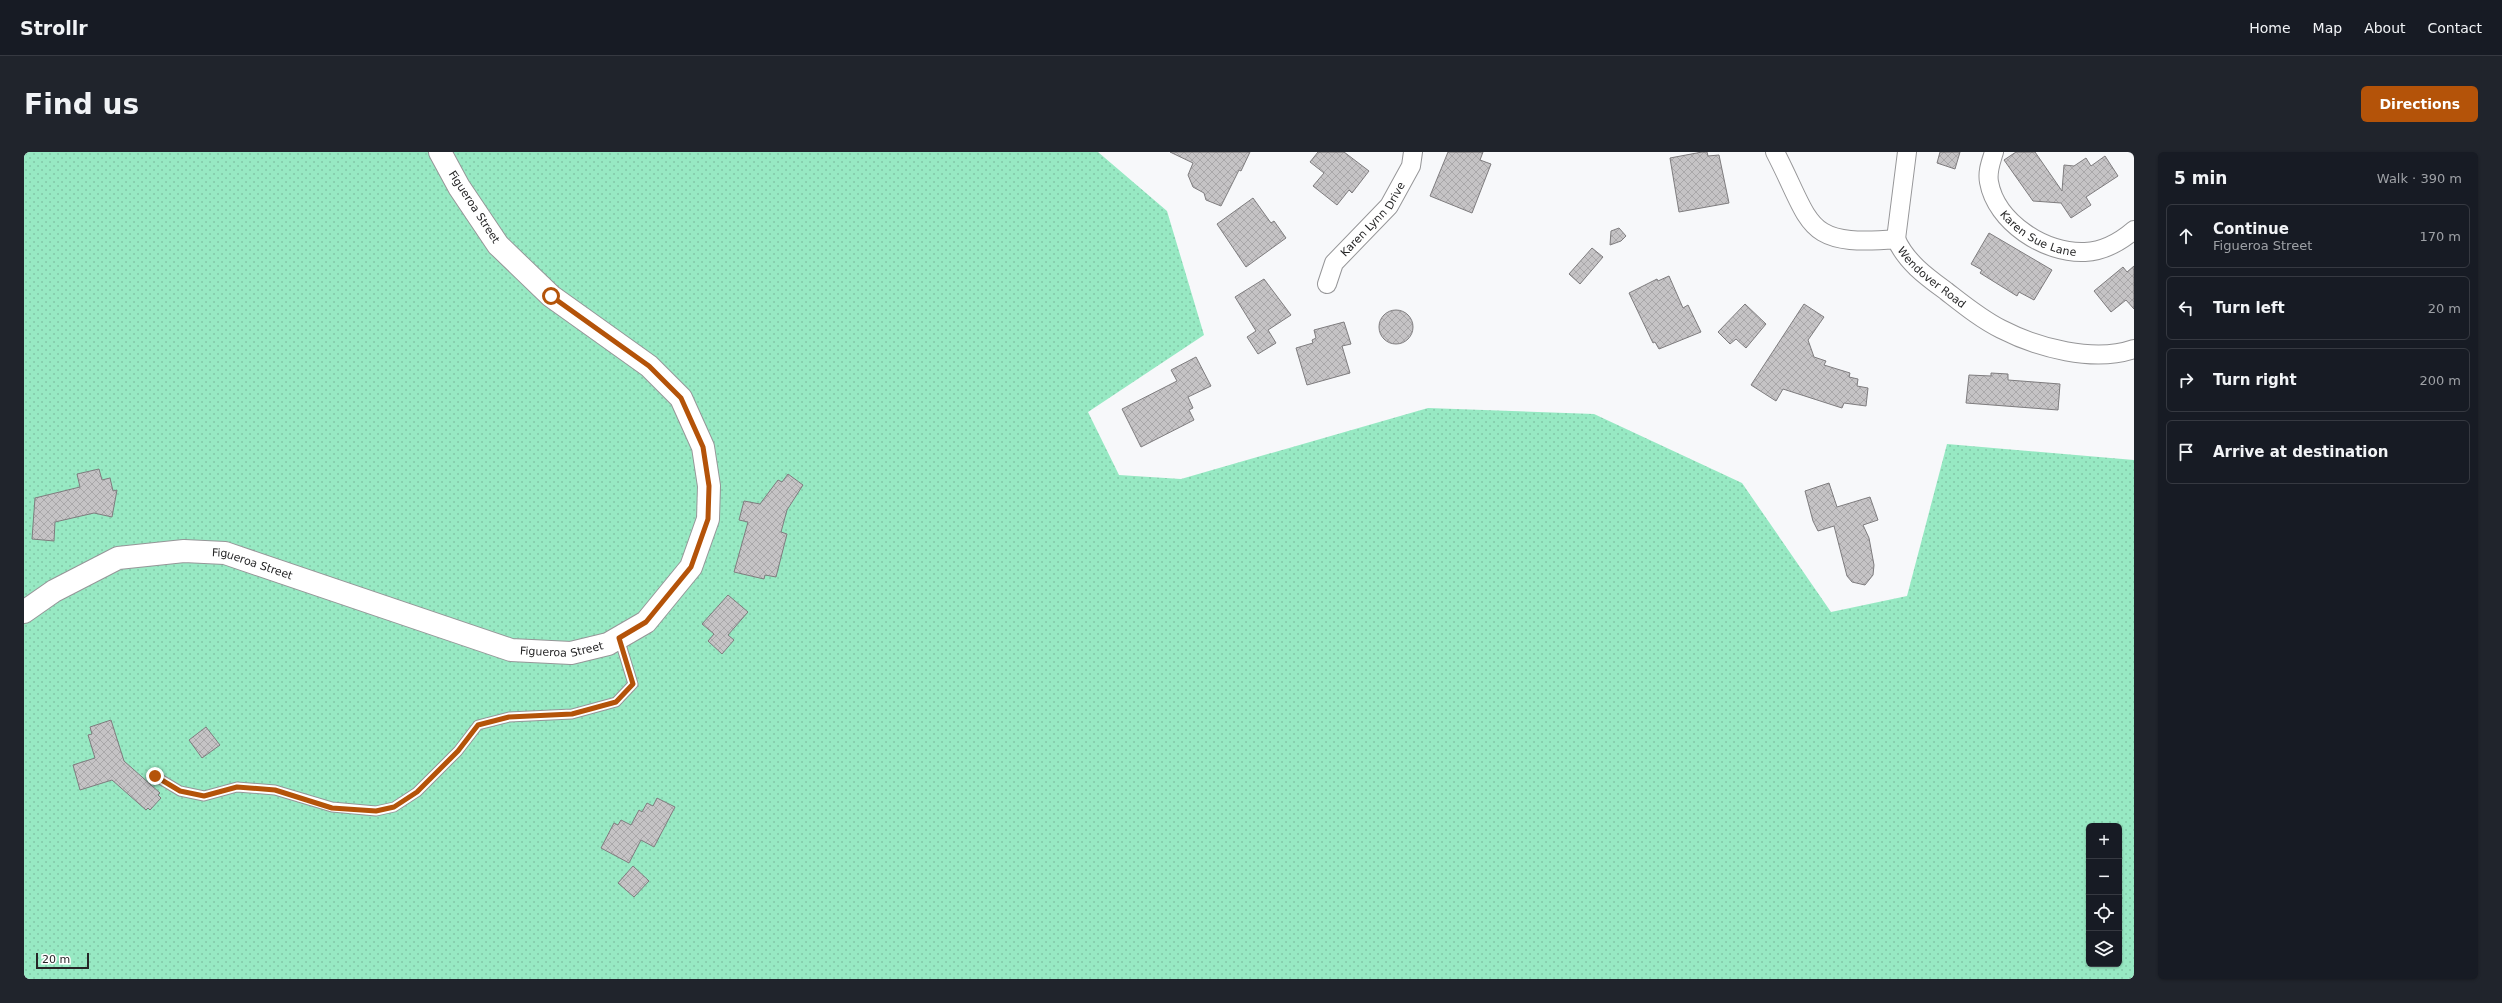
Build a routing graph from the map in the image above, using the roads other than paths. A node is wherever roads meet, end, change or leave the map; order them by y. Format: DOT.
graph roads {
  1 [pos="440,152"];
  2 [pos="1413,152"];
  3 [pos="1775,152"];
  4 [pos="1907,152"];
  5 [pos="1994,152"];
  6 [pos="2134,230"];
  7 [pos="1896,239"];
  8 [pos="1327,284"];
  9 [pos="2134,349"];
  10 [pos="24,612"];
  11 [pos="619,638"];
  12 [pos="155,776"];
  1 -- 11 [label="street, Figueroa Street"];
  2 -- 8 [label="street, Karen Lynn Drive"];
  3 -- 7 [label="street, Wendover Road"];
  4 -- 7 [label="street"];
  5 -- 6 [label="street, Karen Sue Lane"];
  7 -- 9 [label="street, Wendover Road"];
  10 -- 11 [label="street, Figueroa Street"];
  11 -- 12 [label="lane"];
}
